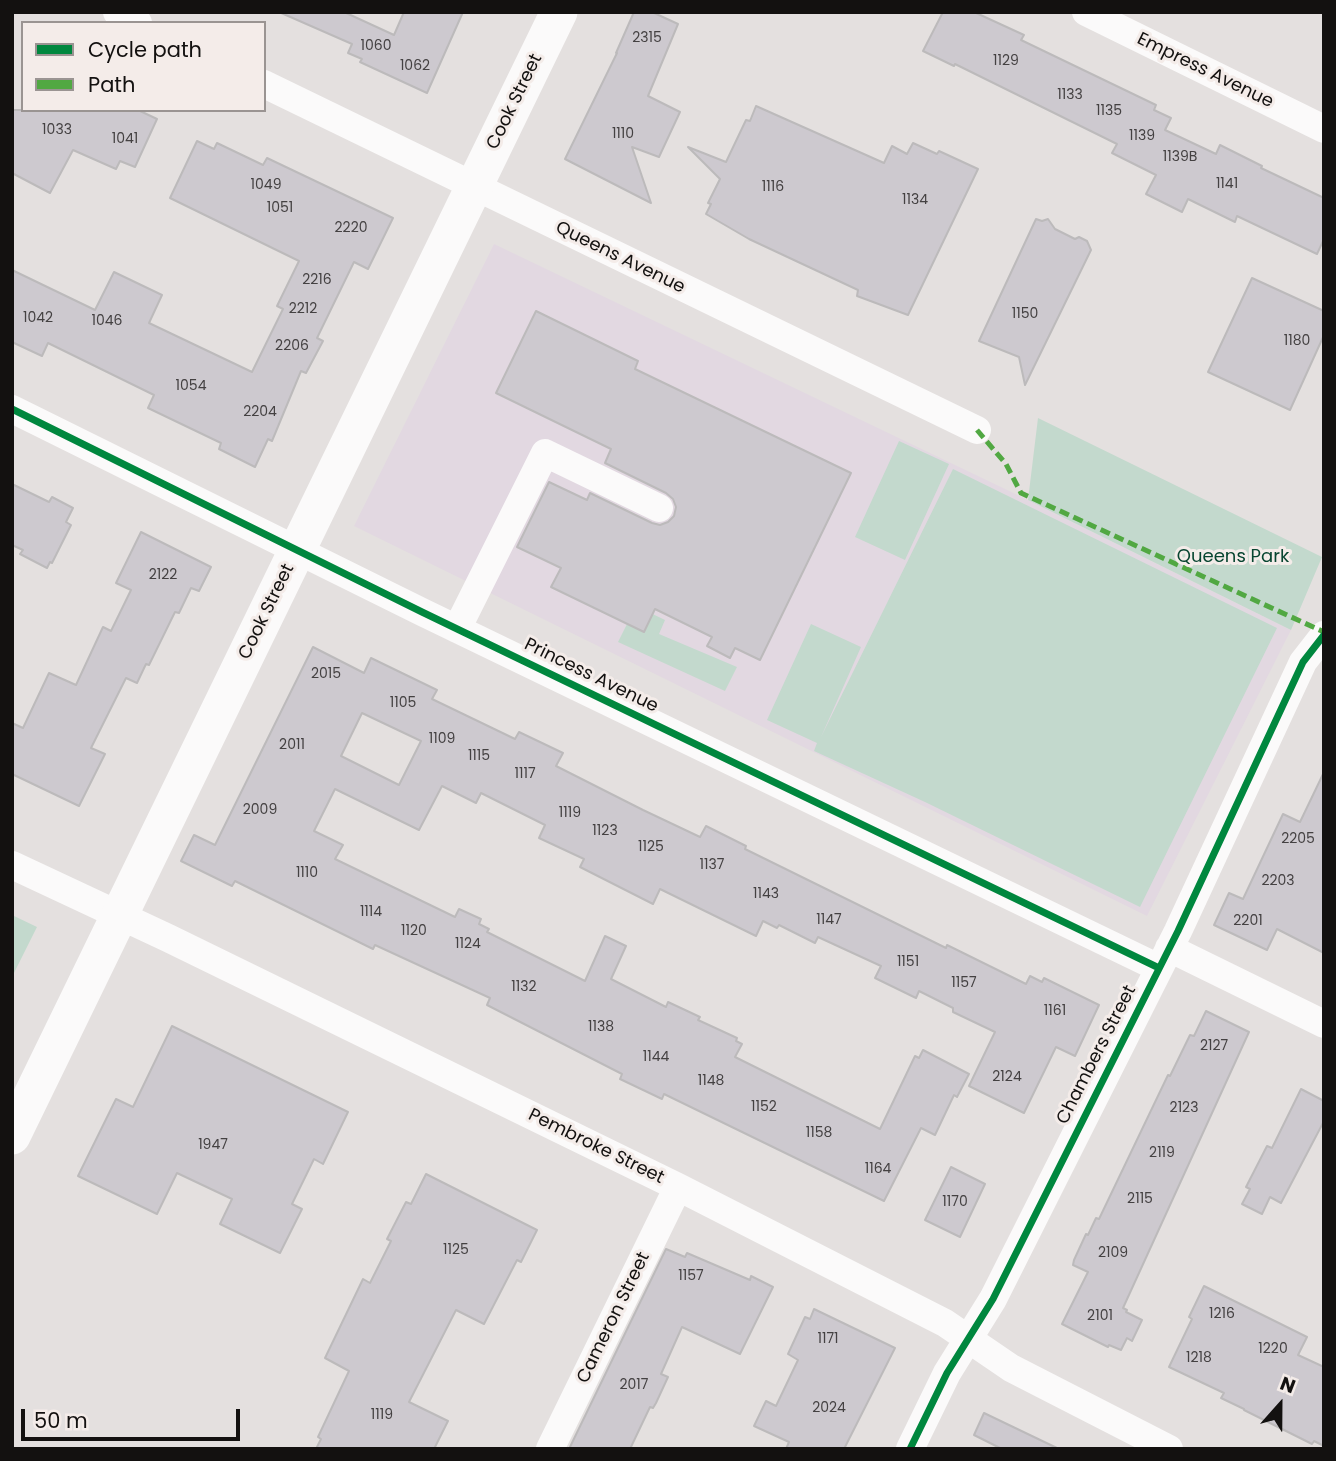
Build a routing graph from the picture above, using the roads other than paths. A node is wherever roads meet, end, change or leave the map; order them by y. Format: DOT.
graph roads {
  1 [pos="117,12"];
  2 [pos="559,12"];
  3 [pos="1086,12"];
  4 [pos="134,21"];
  5 [pos="266,85"];
  6 [pos="1324,129"];
  7 [pos="474,187"];
  8 [pos="12,409"];
  9 [pos="977,430"];
  10 [pos="659,508"];
  11 [pos="297,550"];
  12 [pos="457,629"];
  13 [pos="1324,635"];
  14 [pos="12,865"];
  15 [pos="120,916"];
  16 [pos="1164,958"];
  17 [pos="1324,1024"];
  18 [pos="12,1136"];
  19 [pos="678,1187"];
  20 [pos="970,1340"];
  21 [pos="550,1449"];
  22 [pos="910,1449"];
  23 [pos="1169,1449"];
  1 -- 4 [label="street"];
  2 -- 7 [label="main road, Cook Street"];
  3 -- 6 [label="street, Empress Avenue"];
  5 -- 7 [label="street, Queens Avenue"];
  7 -- 9 [label="street, Queens Avenue"];
  7 -- 11 [label="main road, Cook Street"];
  8 -- 11 [label="street, Princess Avenue"];
  10 -- 12 [label="street"];
  11 -- 12 [label="street, Princess Avenue"];
  11 -- 15 [label="main road, Cook Street"];
  12 -- 16 [label="street, Princess Avenue"];
  13 -- 16 [label="street, Chambers Street"];
  14 -- 15 [label="street, Pembroke Street"];
  15 -- 18 [label="main road, Cook Street"];
  15 -- 19 [label="street, Pembroke Street"];
  16 -- 17 [label="street, Princess Avenue"];
  16 -- 20 [label="street, Chambers Street"];
  19 -- 20 [label="street, Pembroke Street"];
  19 -- 21 [label="street, Cameron Street"];
  20 -- 22 [label="street, Chambers Street"];
  20 -- 23 [label="street, Pembroke Street"];
}
